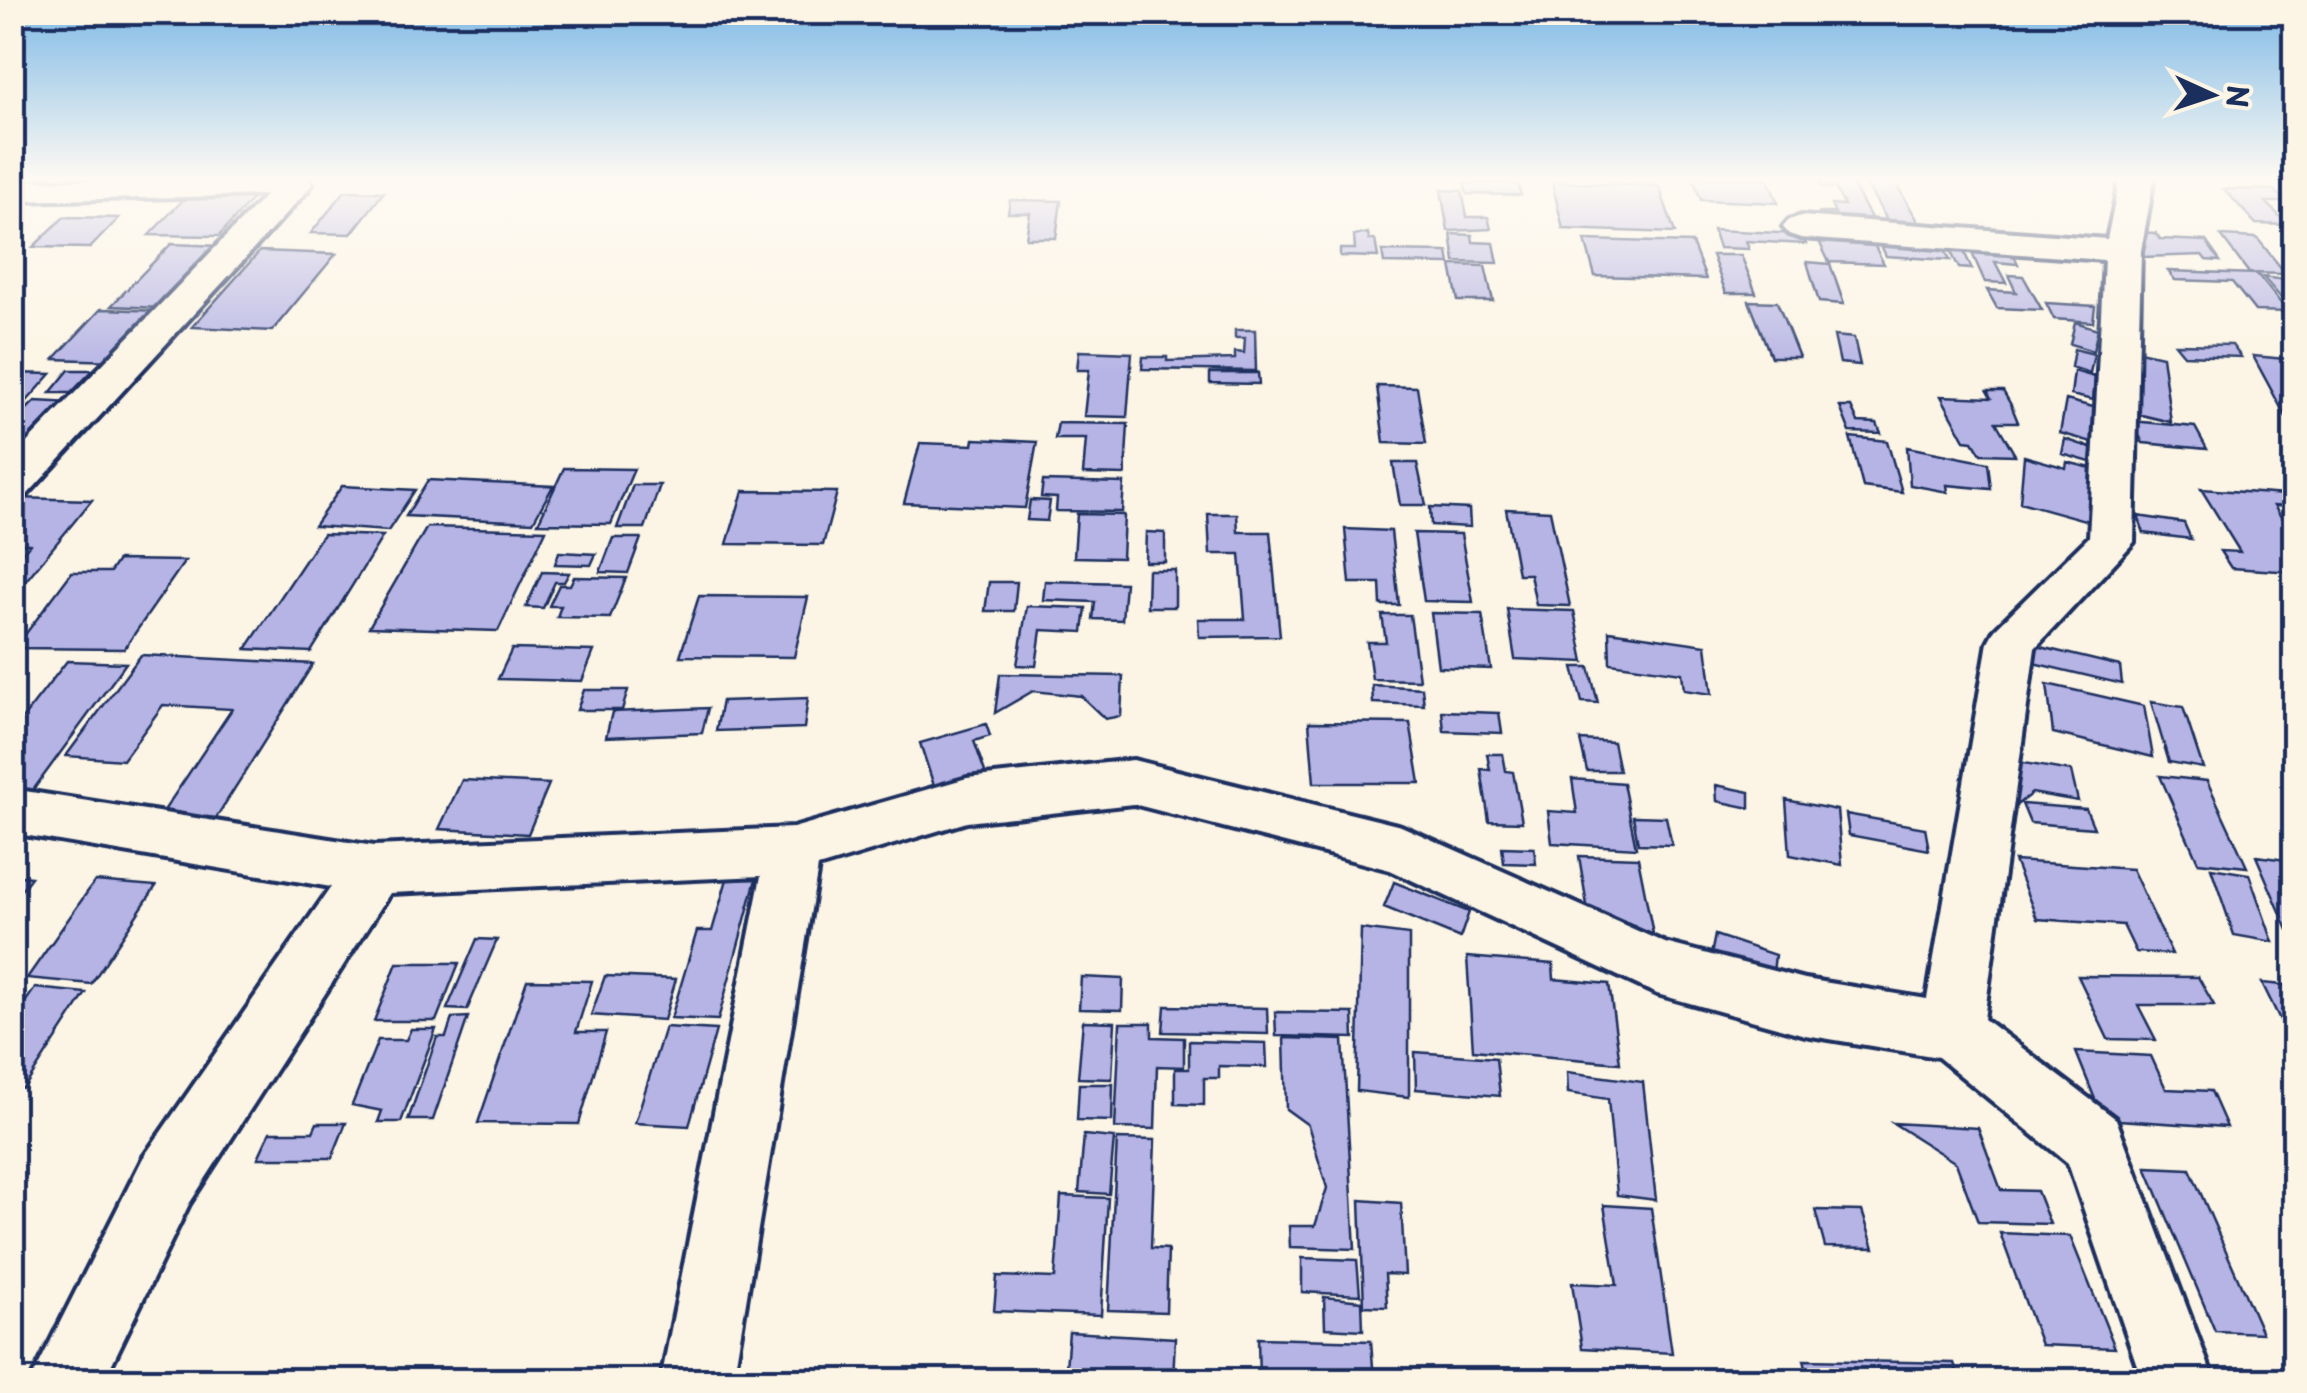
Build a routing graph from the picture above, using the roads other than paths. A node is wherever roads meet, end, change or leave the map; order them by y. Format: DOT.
graph roads {
  1 [pos="240,243"];
  2 [pos="2012,243"];
  3 [pos="2125,243"];
  4 [pos="2124,251"];
  5 [pos="12,486"];
  6 [pos="12,811"];
  7 [pos="794,850"];
  8 [pos="374,870"];
  9 [pos="1952,1031"];
  10 [pos="67,1380"];
  11 [pos="697,1380"];
  12 [pos="2178,1380"];
  1 -- 5 [label="street"];
  2 -- 4 [label="street"];
  3 -- 4 [label="street"];
  4 -- 9 [label="street"];
  6 -- 8 [label="street"];
  7 -- 8 [label="street"];
  7 -- 9 [label="street"];
  7 -- 11 [label="street"];
  8 -- 10 [label="street"];
  9 -- 12 [label="street"];
}
